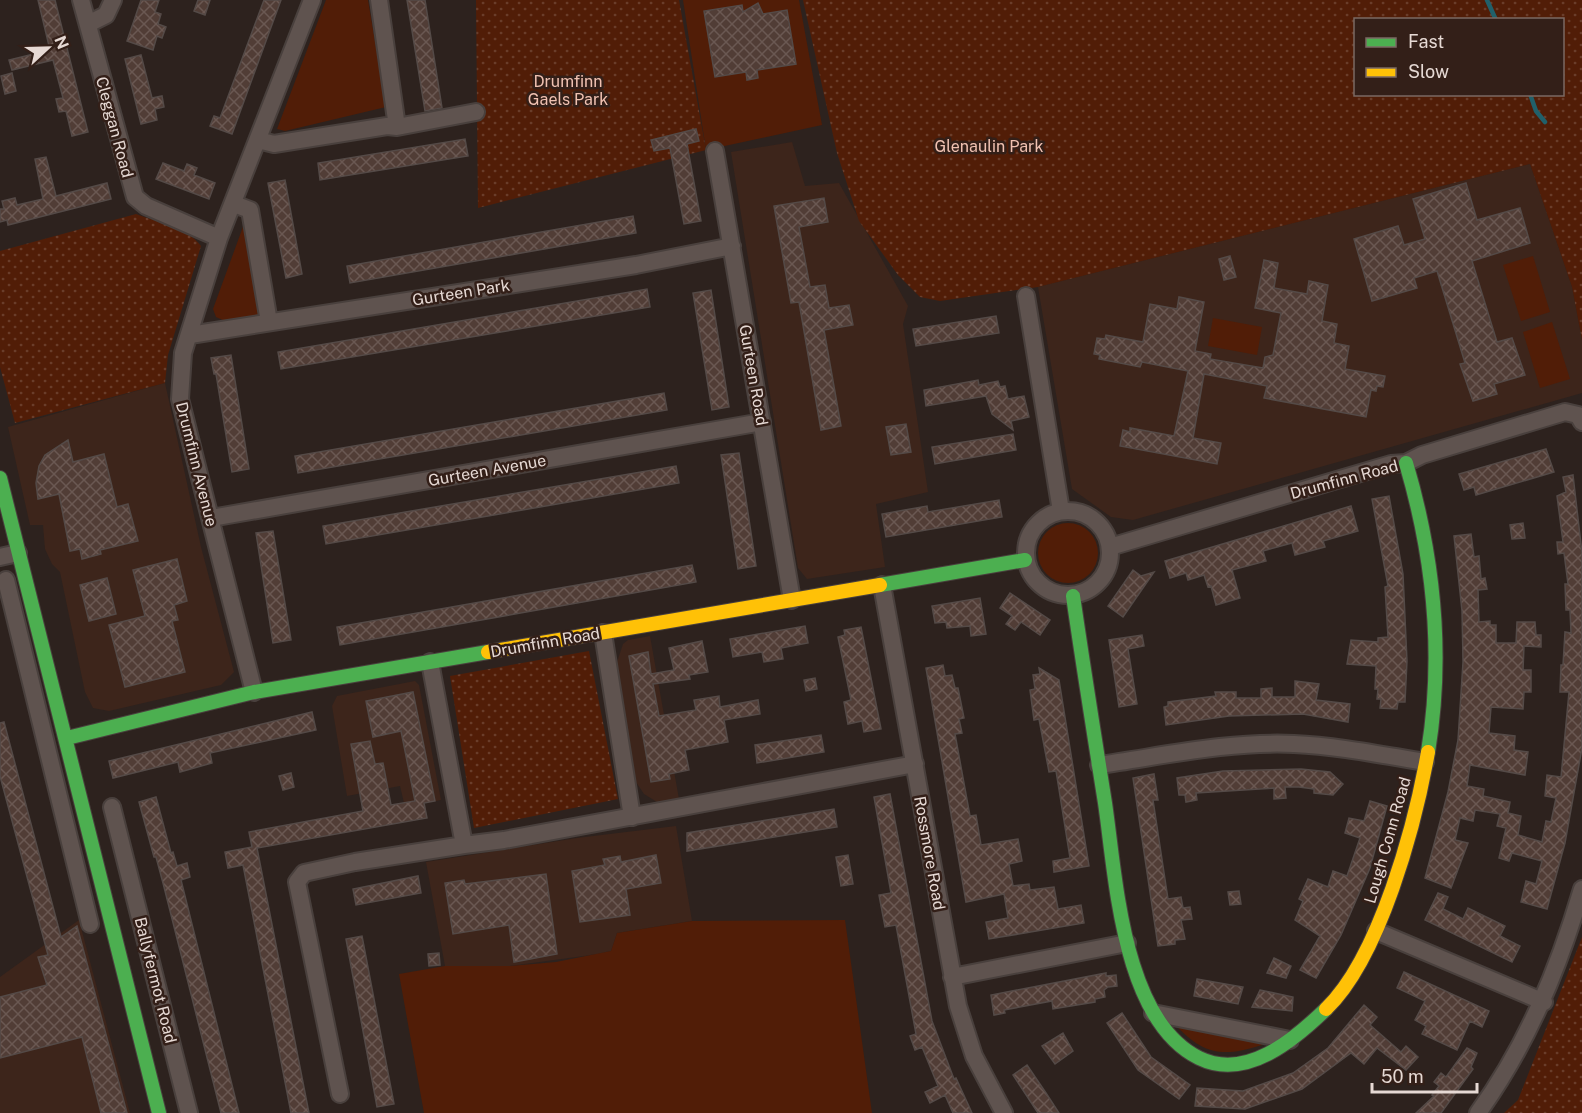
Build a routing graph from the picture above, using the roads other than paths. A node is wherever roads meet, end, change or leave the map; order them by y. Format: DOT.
graph roads {
  1 [pos="81,0"];
  2 [pos="113,0"];
  3 [pos="312,0"];
  4 [pos="379,0"];
  5 [pos="88,24"];
  6 [pos="476,112"];
  7 [pos="397,127"];
  8 [pos="258,140"];
  9 [pos="715,151"];
  10 [pos="234,204"];
  11 [pos="219,238"];
  12 [pos="732,246"];
  13 [pos="1026,296"];
  14 [pos="269,322"];
  15 [pos="190,334"];
  16 [pos="1580,418"];
  17 [pos="762,422"];
  18 [pos="1406,463"];
  19 [pos="1,484"];
  20 [pos="1061,511"];
  21 [pos="211,518"];
  22 [pos="1110,548"];
  23 [pos="18,553"];
  24 [pos="0,557"];
  25 [pos="1025,560"];
  26 [pos="6,580"];
  27 [pos="882,585"];
  28 [pos="1073,596"];
  29 [pos="792,600"];
  30 [pos="603,633"];
  31 [pos="430,662"];
  32 [pos="48,664"];
  33 [pos="27,669"];
  34 [pos="254,692"];
  35 [pos="68,738"];
  36 [pos="1425,762"];
  37 [pos="915,764"];
  38 [pos="1099,765"];
  39 [pos="82,801"];
  40 [pos="61,807"];
  41 [pos="112,807"];
  42 [pos="632,817"];
  43 [pos="464,845"];
  44 [pos="123,847"];
  45 [pos="94,854"];
  46 [pos="101,881"];
  47 [pos="81,886"];
  48 [pos="1582,889"];
  49 [pos="90,924"];
  50 [pos="1376,931"];
  51 [pos="1128,943"];
  52 [pos="952,977"];
  53 [pos="1544,1002"];
  54 [pos="1153,1013"];
  55 [pos="1290,1040"];
  56 [pos="340,1094"];
  57 [pos="159,1113"];
  58 [pos="189,1113"];
  59 [pos="1004,1113"];
  60 [pos="1478,1113"];
  1 -- 5 [label="street, Cleggan Road"];
  2 -- 5 [label="street"];
  3 -- 8 [label="street, Drumfinn Avenue"];
  4 -- 7 [label="street"];
  5 -- 11 [label="street, Cleggan Road"];
  6 -- 7 [label="street"];
  7 -- 8 [label="street"];
  8 -- 10 [label="street, Drumfinn Avenue"];
  9 -- 12 [label="street, Gurteen Road"];
  10 -- 11 [label="street, Drumfinn Avenue"];
  10 -- 14 [label="street"];
  11 -- 15 [label="street, Drumfinn Avenue"];
  12 -- 14 [label="street, Gurteen Park"];
  12 -- 17 [label="street, Gurteen Road"];
  13 -- 20 [label="street"];
  14 -- 15 [label="street, Gurteen Park"];
  15 -- 21 [label="street, Drumfinn Avenue"];
  16 -- 18 [label="street, Drumfinn Road"];
  17 -- 21 [label="street, Gurteen Avenue"];
  17 -- 29 [label="street, Gurteen Road"];
  18 -- 22 [label="street, Drumfinn Road"];
  18 -- 36 [label="street, Lough Conn Road"];
  19 -- 23 [label="street, Ballyfermot Road"];
  20 -- 22 [label="street"];
  20 -- 25 [label="street"];
  21 -- 34 [label="street, Drumfinn Avenue"];
  22 -- 28 [label="street"];
  23 -- 24 [label="street"];
  23 -- 32 [label="street, Ballyfermot Road"];
  25 -- 27 [label="street, Drumfinn Road"];
  25 -- 28 [label="street"];
  26 -- 33 [label="street"];
  27 -- 29 [label="street, Drumfinn Road"];
  27 -- 37 [label="street, Rossmore Road"];
  28 -- 38 [label="street, Lough Conn Road"];
  29 -- 30 [label="street, Drumfinn Road"];
  30 -- 31 [label="street, Drumfinn Road"];
  30 -- 42 [label="street"];
  31 -- 34 [label="street, Drumfinn Road"];
  31 -- 43 [label="street"];
  32 -- 33 [label="street"];
  32 -- 35 [label="street, Ballyfermot Road"];
  33 -- 40 [label="street"];
  34 -- 35 [label="street, Drumfinn Road"];
  35 -- 39 [label="street, Ballyfermot Road"];
  36 -- 38 [label="street"];
  36 -- 50 [label="street, Lough Conn Road"];
  37 -- 42 [label="street"];
  37 -- 52 [label="street, Rossmore Road"];
  38 -- 51 [label="street, Lough Conn Road"];
  39 -- 40 [label="street"];
  39 -- 45 [label="street, Ballyfermot Road"];
  40 -- 47 [label="street"];
  41 -- 44 [label="street, Ballyfermot Road"];
  42 -- 43 [label="street"];
  43 -- 56 [label="street"];
  44 -- 45 [label="street"];
  44 -- 58 [label="street, Ballyfermot Road"];
  45 -- 46 [label="street, Ballyfermot Road"];
  46 -- 47 [label="street"];
  46 -- 57 [label="street, Ballyfermot Road"];
  47 -- 49 [label="street"];
  48 -- 53 [label="street"];
  50 -- 53 [label="street"];
  50 -- 55 [label="street, Lough Conn Road"];
  51 -- 52 [label="street"];
  51 -- 54 [label="street, Lough Conn Road"];
  52 -- 59 [label="street, Rossmore Road"];
  53 -- 60 [label="street"];
  54 -- 55 [label="street"];
  54 -- 55 [label="street, Lough Conn Road"];
}
